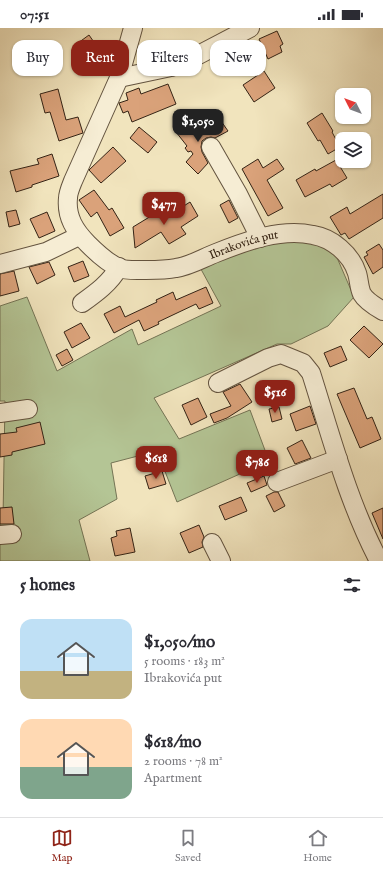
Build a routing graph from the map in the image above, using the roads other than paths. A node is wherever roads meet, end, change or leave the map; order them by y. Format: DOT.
graph roads {
  1 [pos="133,28"];
  2 [pos="250,28"];
  3 [pos="119,78"];
  4 [pos="211,147"];
  5 [pos="80,236"];
  6 [pos="260,238"];
  7 [pos="0,264"];
  8 [pos="118,268"];
  9 [pos="82,303"];
  10 [pos="383,311"];
  11 [pos="218,383"];
  12 [pos="28,409"];
  13 [pos="0,413"];
  14 [pos="338,459"];
  15 [pos="277,482"];
  16 [pos="212,543"];
  17 [pos="221,561"];
  18 [pos="379,561"];
  1 -- 3 [label="street"];
  2 -- 3 [label="street"];
  3 -- 5 [label="street"];
  4 -- 6 [label="street"];
  5 -- 7 [label="street"];
  5 -- 8 [label="street"];
  6 -- 8 [label="street, Ibrakovića put"];
  6 -- 10 [label="street, Ibrakovića put"];
  8 -- 9 [label="street"];
  11 -- 14 [label="street"];
  12 -- 13 [label="street"];
  14 -- 15 [label="street"];
  14 -- 18 [label="street"];
  16 -- 17 [label="street"];
}
